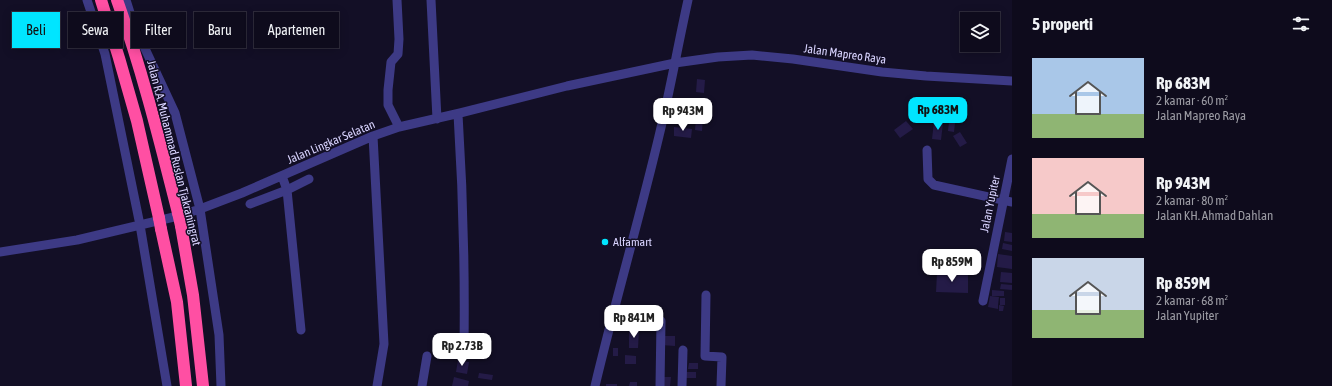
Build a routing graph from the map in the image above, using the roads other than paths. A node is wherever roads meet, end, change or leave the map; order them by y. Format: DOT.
graph roads {
  1 [pos="87,0"];
  2 [pos="101,0"];
  3 [pos="117,0"];
  4 [pos="126,0"];
  5 [pos="397,0"];
  6 [pos="431,0"];
  7 [pos="688,0"];
  8 [pos="675,61"];
  9 [pos="1012,81"];
  10 [pos="458,114"];
  11 [pos="437,119"];
  12 [pos="399,127"];
  13 [pos="373,136"];
  14 [pos="927,150"];
  15 [pos="1012,159"];
  16 [pos="282,176"];
  17 [pos="309,179"];
  18 [pos="287,190"];
  19 [pos="1003,200"];
  20 [pos="1012,202"];
  21 [pos="250,204"];
  22 [pos="200,209"];
  23 [pos="140,225"];
  24 [pos="0,252"];
  25 [pos="706,295"];
  26 [pos="983,302"];
  27 [pos="661,321"];
  28 [pos="301,330"];
  29 [pos="464,348"];
  30 [pos="683,350"];
  31 [pos="427,356"];
  32 [pos="167,386"];
  33 [pos="186,386"];
  34 [pos="203,386"];
  35 [pos="221,386"];
  36 [pos="377,386"];
  37 [pos="422,386"];
  38 [pos="595,386"];
  39 [pos="660,386"];
  40 [pos="682,386"];
  41 [pos="721,386"];
  1 -- 23 [label="street"];
  2 -- 33 [label="highway"];
  3 -- 34 [label="highway, Jalan R.A. Muhammad Ruslan Tjakraningrat, bridge"];
  4 -- 22 [label="street, Jalan R.A. Muhammad Ruslan Tjakraningrat"];
  5 -- 12 [label="street"];
  6 -- 11 [label="street"];
  7 -- 8 [label="street"];
  8 -- 9 [label="street, Jalan Mapreo Raya"];
  8 -- 10 [label="street, Jalan Lingkar Selatan"];
  8 -- 38 [label="street"];
  10 -- 11 [label="street, Jalan Lingkar Selatan"];
  10 -- 29 [label="street"];
  11 -- 12 [label="street, Jalan Lingkar Selatan"];
  12 -- 13 [label="street, Jalan Lingkar Selatan"];
  13 -- 16 [label="street, Jalan Lingkar Selatan"];
  13 -- 36 [label="street"];
  14 -- 19 [label="street"];
  15 -- 19 [label="street, Jalan Yupiter"];
  16 -- 18 [label="street"];
  16 -- 22 [label="street, Jalan Lingkar Selatan"];
  17 -- 18 [label="street"];
  18 -- 21 [label="street"];
  18 -- 28 [label="street"];
  19 -- 20 [label="street"];
  19 -- 26 [label="street, Jalan Yupiter"];
  22 -- 23 [label="street, Jalan Lingkar Selatan"];
  22 -- 35 [label="street, Jalan R.A. Muhammad Ruslan Tjakraningrat"];
  23 -- 24 [label="street, Jalan Lingkar Selatan"];
  23 -- 32 [label="street"];
  25 -- 41 [label="street"];
  27 -- 39 [label="street"];
  30 -- 40 [label="street"];
  31 -- 37 [label="street"];
}
